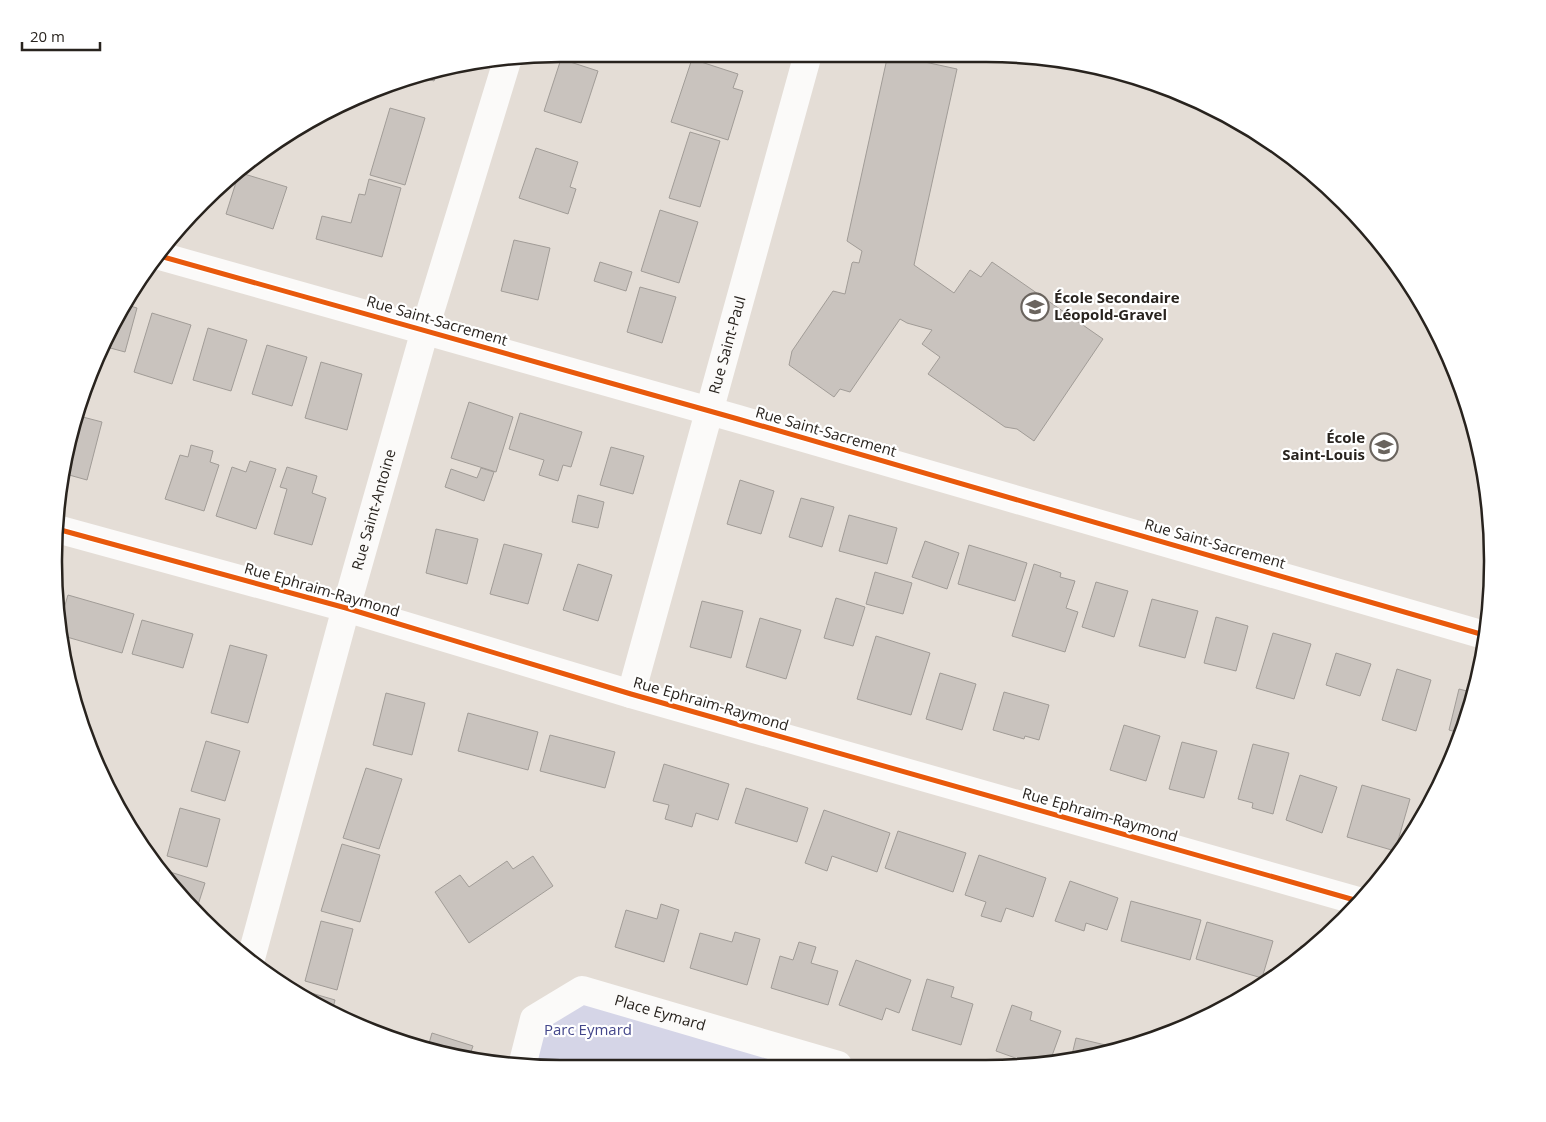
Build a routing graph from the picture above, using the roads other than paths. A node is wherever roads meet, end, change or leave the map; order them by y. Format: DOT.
graph roads {
  1 [pos="806,62"];
  2 [pos="505,66"];
  3 [pos="169,254"];
  4 [pos="425,330"];
  5 [pos="709,411"];
  6 [pos="64,531"];
  7 [pos="346,608"];
  8 [pos="1478,633"];
  9 [pos="631,694"];
  10 [pos="1351,899"];
  11 [pos="253,952"];
  12 [pos="524,1058"];
  13 [pos="821,1060"];
  1 -- 5 [label="street, Rue Saint-Paul"];
  2 -- 4 [label="street, Rue Saint-Antoine"];
  3 -- 4 [label="street, Rue Saint-Sacrement"];
  4 -- 5 [label="street, Rue Saint-Sacrement"];
  4 -- 7 [label="street, Rue Saint-Antoine"];
  5 -- 8 [label="street, Rue Saint-Sacrement"];
  5 -- 9 [label="street, Rue Saint-Paul"];
  6 -- 7 [label="street, Rue Ephraim-Raymond"];
  7 -- 9 [label="street, Rue Ephraim-Raymond"];
  7 -- 11 [label="street, Rue Saint-Antoine"];
  9 -- 10 [label="street, Rue Ephraim-Raymond"];
  12 -- 13 [label="street, Place Eymard"];
}
